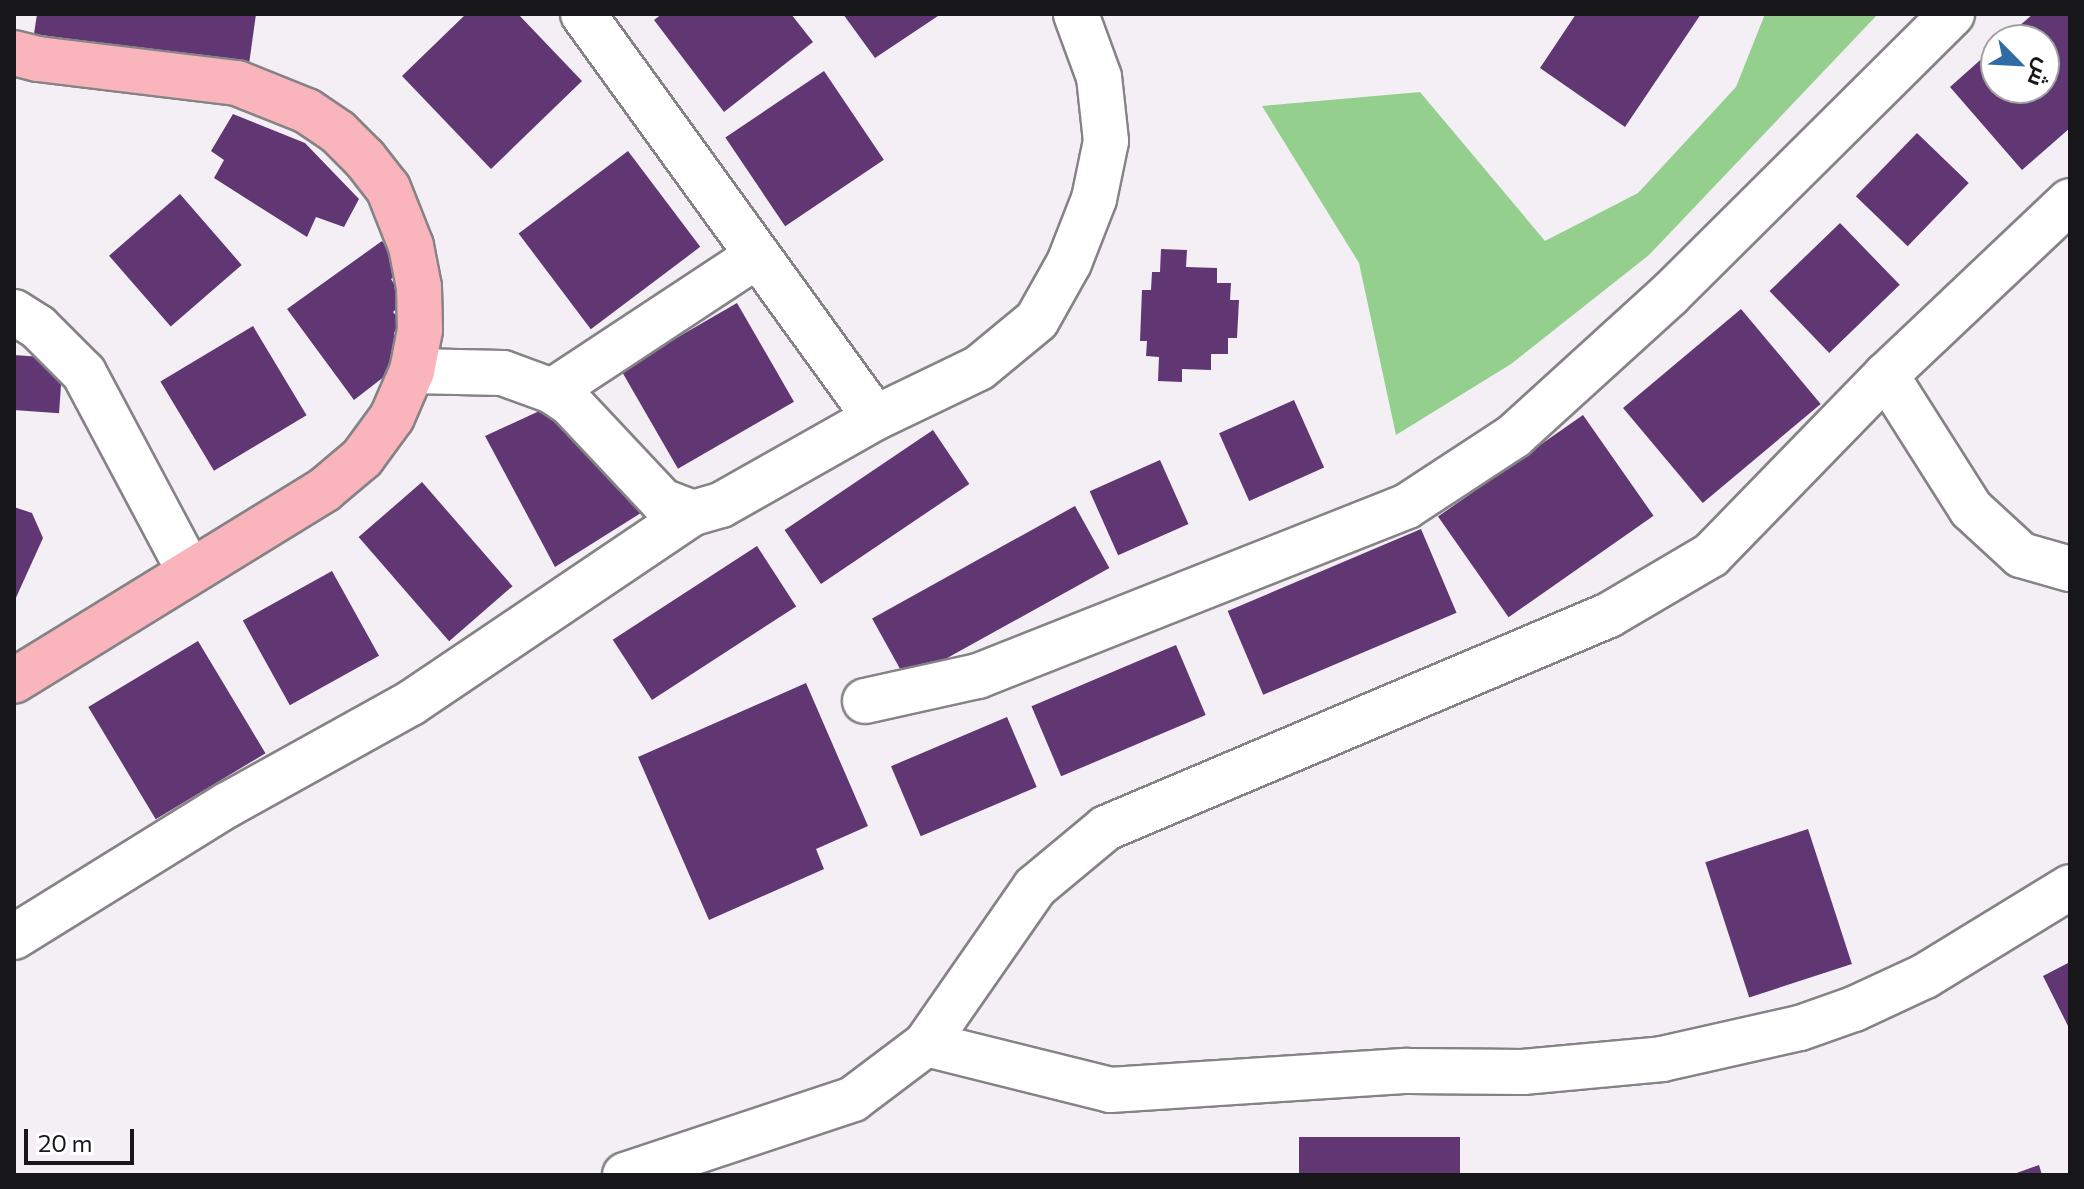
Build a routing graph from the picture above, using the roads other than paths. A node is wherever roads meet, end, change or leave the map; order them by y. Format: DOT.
graph roads {
  1 [pos="583,14"];
  2 [pos="1076,14"];
  3 [pos="1952,14"];
  4 [pos="14,53"];
  5 [pos="2070,201"];
  6 [pos="757,256"];
  7 [pos="14,312"];
  8 [pos="412,371"];
  9 [pos="1886,375"];
  10 [pos="552,391"];
  11 [pos="875,418"];
  12 [pos="693,513"];
  13 [pos="2070,569"];
  14 [pos="190,572"];
  15 [pos="14,681"];
  16 [pos="865,701"];
  17 [pos="2070,887"];
  18 [pos="14,937"];
  19 [pos="926,1044"];
  20 [pos="625,1175"];
  1 -- 6 [label="street"];
  2 -- 11 [label="street"];
  3 -- 16 [label="street"];
  4 -- 8 [label="main road"];
  5 -- 9 [label="street"];
  6 -- 10 [label="street"];
  6 -- 11 [label="street"];
  7 -- 14 [label="street"];
  8 -- 10 [label="street"];
  8 -- 14 [label="main road"];
  9 -- 13 [label="street"];
  9 -- 19 [label="street"];
  10 -- 12 [label="street"];
  11 -- 12 [label="street"];
  12 -- 18 [label="street"];
  14 -- 15 [label="main road"];
  17 -- 19 [label="street"];
  19 -- 20 [label="street"];
}
